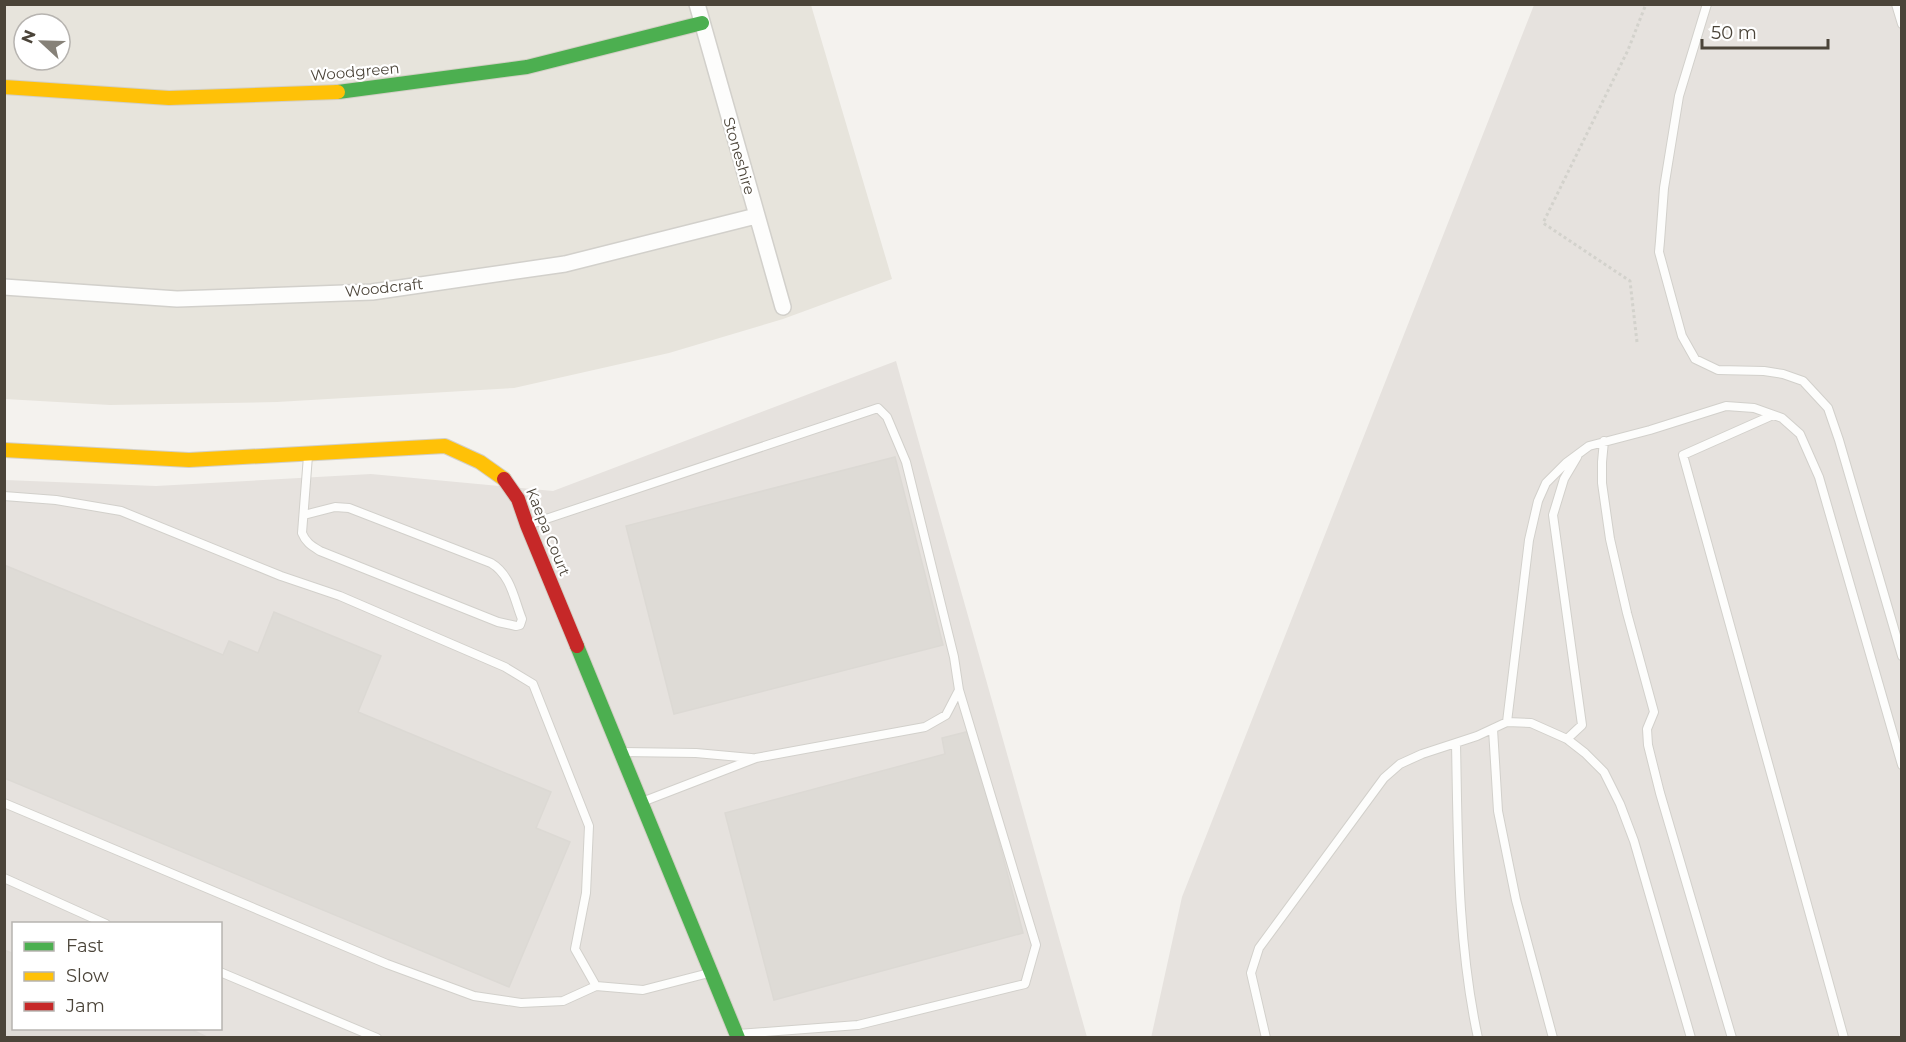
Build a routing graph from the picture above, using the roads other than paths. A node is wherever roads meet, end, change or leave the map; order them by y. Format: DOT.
graph roads {
  1 [pos="697,4"];
  2 [pos="1707,4"];
  3 [pos="1896,4"];
  4 [pos="702,23"];
  5 [pos="1902,24"];
  6 [pos="4,87"];
  7 [pos="756,216"];
  8 [pos="4,287"];
  9 [pos="783,306"];
  10 [pos="1773,415"];
  11 [pos="1604,441"];
  12 [pos="4,450"];
  13 [pos="308,454"];
  14 [pos="1579,454"];
  15 [pos="4,496"];
  16 [pos="304,515"];
  17 [pos="527,525"];
  18 [pos="1902,656"];
  19 [pos="959,690"];
  20 [pos="1507,722"];
  21 [pos="1493,729"];
  22 [pos="1568,739"];
  23 [pos="1456,742"];
  24 [pos="620,752"];
  25 [pos="756,758"];
  26 [pos="1902,765"];
  27 [pos="641,802"];
  28 [pos="4,803"];
  29 [pos="4,878"];
  30 [pos="102,922"];
  31 [pos="711,972"];
  32 [pos="222,973"];
  33 [pos="596,986"];
  34 [pos="737,1036"];
  35 [pos="377,1038"];
  36 [pos="1266,1038"];
  37 [pos="1478,1038"];
  38 [pos="1553,1038"];
  39 [pos="1691,1038"];
  40 [pos="1732,1038"];
  41 [pos="1844,1038"];
  1 -- 4 [label="street, Stoneshire"];
  2 -- 18 [label="lane"];
  3 -- 5 [label="lane"];
  4 -- 6 [label="street, Woodgreen"];
  4 -- 7 [label="street, Stoneshire"];
  7 -- 8 [label="street, Woodcraft"];
  7 -- 9 [label="street, Stoneshire"];
  10 -- 11 [label="lane"];
  10 -- 26 [label="lane"];
  10 -- 41 [label="lane"];
  11 -- 14 [label="lane"];
  11 -- 40 [label="lane"];
  12 -- 13 [label="street, Kaepa Court"];
  13 -- 16 [label="lane"];
  13 -- 17 [label="street, Kaepa Court"];
  14 -- 20 [label="lane"];
  14 -- 22 [label="lane"];
  15 -- 33 [label="lane"];
  16 -- 16 [label="lane"];
  17 -- 19 [label="lane"];
  17 -- 24 [label="street, Kaepa Court"];
  19 -- 25 [label="lane"];
  19 -- 34 [label="lane"];
  20 -- 21 [label="lane"];
  20 -- 22 [label="lane"];
  21 -- 23 [label="lane"];
  21 -- 38 [label="lane"];
  22 -- 39 [label="lane"];
  23 -- 36 [label="lane"];
  23 -- 37 [label="lane"];
  24 -- 25 [label="lane"];
  24 -- 27 [label="street, Kaepa Court"];
  25 -- 27 [label="lane"];
  27 -- 31 [label="street, Kaepa Court"];
  28 -- 33 [label="lane"];
  29 -- 30 [label="lane"];
  31 -- 33 [label="lane"];
  31 -- 34 [label="street, Kaepa Court"];
  32 -- 35 [label="lane"];
}
